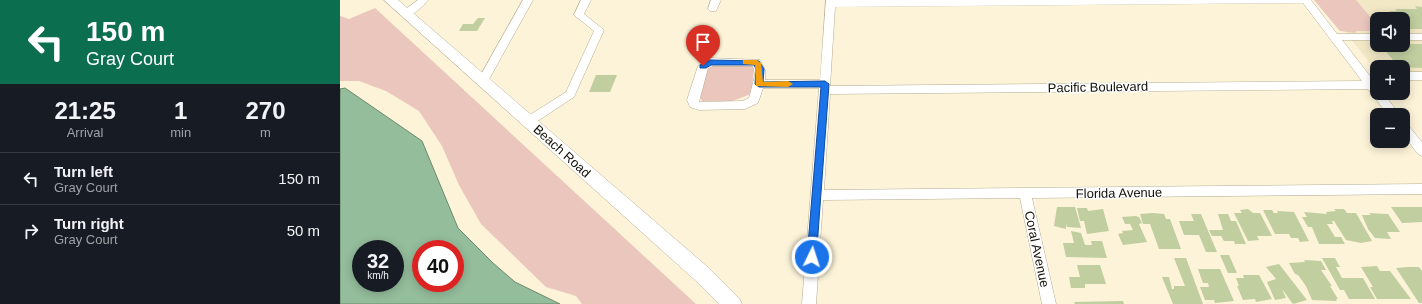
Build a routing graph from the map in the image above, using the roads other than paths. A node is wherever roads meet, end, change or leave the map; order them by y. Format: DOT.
graph roads {
  1 [pos="390,0"];
  2 [pos="423,0"];
  3 [pos="528,0"];
  4 [pos="586,0"];
  5 [pos="1306,0"];
  6 [pos="1192,1"];
  7 [pos="831,2"];
  8 [pos="406,13"];
  9 [pos="1335,37"];
  10 [pos="1422,37"];
  11 [pos="1370,38"];
  12 [pos="1410,38"];
  13 [pos="1410,76"];
  14 [pos="1422,76"];
  15 [pos="483,80"];
  16 [pos="1370,81"];
  17 [pos="759,84"];
  18 [pos="1370,85"];
  19 [pos="825,87"];
  20 [pos="528,121"];
  21 [pos="1417,138"];
  22 [pos="1422,151"];
  23 [pos="1422,189"];
  24 [pos="1025,194"];
  25 [pos="817,195"];
  26 [pos="732,304"];
  27 [pos="809,304"];
  28 [pos="1049,304"];
  1 -- 8 [label="main road, Beach Road"];
  2 -- 8 [label="street"];
  3 -- 15 [label="street"];
  4 -- 20 [label="street"];
  5 -- 6 [label="street"];
  5 -- 9 [label="street"];
  6 -- 7 [label="street"];
  7 -- 19 [label="street"];
  8 -- 15 [label="main road, Beach Road"];
  9 -- 11 [label="street"];
  9 -- 16 [label="street"];
  10 -- 12 [label="street"];
  13 -- 14 [label="street"];
  15 -- 20 [label="main road, Beach Road"];
  17 -- 17 [label="street"];
  17 -- 19 [label="street, Pacific Boulevard"];
  18 -- 19 [label="street, Pacific Boulevard"];
  19 -- 25 [label="street"];
  20 -- 26 [label="main road, Beach Road"];
  21 -- 22 [label="street"];
  23 -- 24 [label="street, Florida Avenue"];
  24 -- 25 [label="street, Florida Avenue"];
  24 -- 28 [label="street, Coral Avenue"];
  25 -- 27 [label="street"];
}
